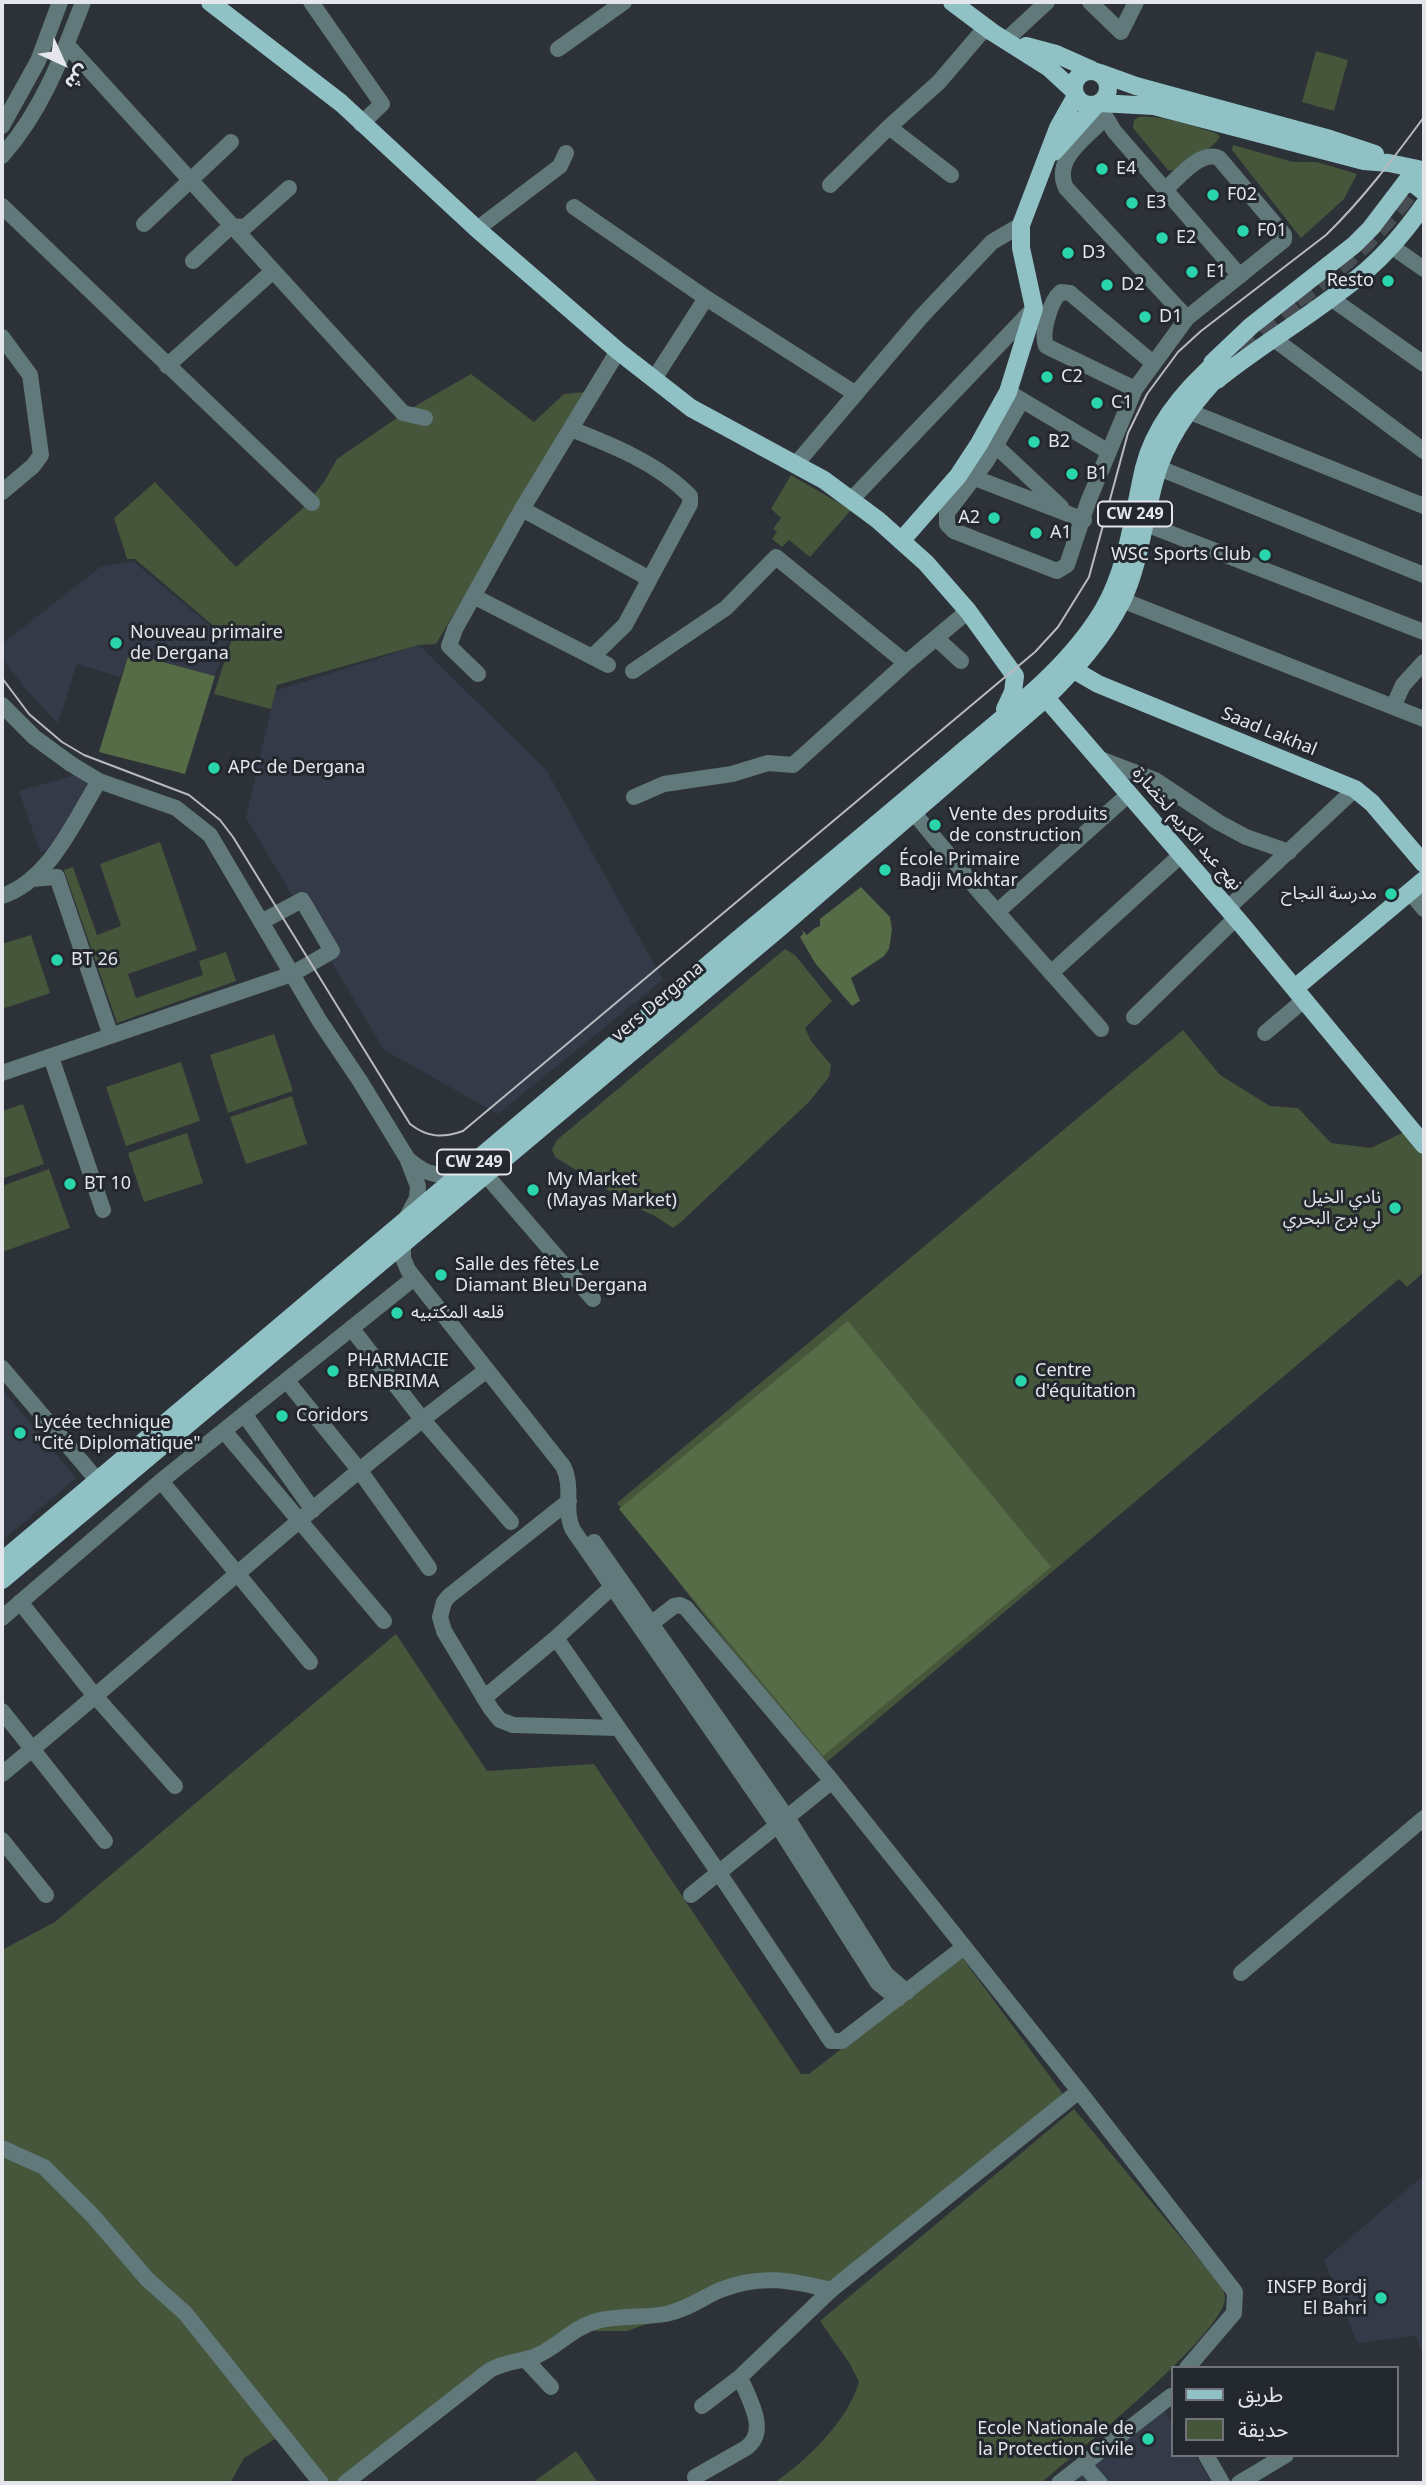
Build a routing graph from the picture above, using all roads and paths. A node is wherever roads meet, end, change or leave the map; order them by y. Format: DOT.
graph roads {
  1 [pos="60,2"];
  2 [pos="83,2"];
  3 [pos="210,2"];
  4 [pos="311,2"];
  5 [pos="624,2"];
  6 [pos="952,2"];
  7 [pos="1047,2"];
  8 [pos="1090,2"];
  9 [pos="1136,2"];
  10 [pos="986,27"];
  11 [pos="51,28"];
  12 [pos="1006,40"];
  13 [pos="68,41"];
  14 [pos="558,49"];
  15 [pos="1096,71"];
  16 [pos="1075,94"];
  17 [pos="1100,107"];
  18 [pos="361,124"];
  19 [pos="2,126"];
  20 [pos="889,127"];
  21 [pos="1281,133"];
  22 [pos="231,142"];
  23 [pos="566,152"];
  24 [pos="2,156"];
  25 [pos="1046,163"];
  26 [pos="1421,171"];
  27 [pos="951,175"];
  28 [pos="190,180"];
  29 [pos="830,185"];
  30 [pos="1404,185"];
  31 [pos="289,188"];
  32 [pos="1166,189"];
  33 [pos="1424,192"];
  34 [pos="1424,205"];
  35 [pos="2,206"];
  36 [pos="574,207"];
  37 [pos="144,225"];
  38 [pos="1021,225"];
  39 [pos="231,226"];
  40 [pos="477,229"];
  41 [pos="1391,246"];
  42 [pos="193,261"];
  43 [pos="1424,269"];
  44 [pos="273,271"];
  45 [pos="1240,276"];
  46 [pos="706,298"];
  47 [pos="1332,299"];
  48 [pos="1034,308"];
  49 [pos="1187,318"];
  50 [pos="2,337"];
  51 [pos="1273,339"];
  52 [pos="618,351"];
  53 [pos="1153,363"];
  54 [pos="1223,363"];
  55 [pos="1424,364"];
  56 [pos="167,366"];
  57 [pos="654,379"];
  58 [pos="1199,386"];
  59 [pos="1135,389"];
  60 [pos="856,394"];
  61 [pos="1015,396"];
  62 [pos="1188,411"];
  63 [pos="425,418"];
  64 [pos="571,429"];
  65 [pos="996,446"];
  66 [pos="1424,451"];
  67 [pos="1109,452"];
  68 [pos="796,464"];
  69 [pos="1159,468"];
  70 [pos="975,478"];
  71 [pos="2,492"];
  72 [pos="851,500"];
  73 [pos="312,503"];
  74 [pos="1424,506"];
  75 [pos="522,509"];
  76 [pos="1067,512"];
  77 [pos="1084,520"];
  78 [pos="1146,524"];
  79 [pos="901,541"];
  80 [pos="1424,575"];
  81 [pos="648,578"];
  82 [pos="475,597"];
  83 [pos="1122,600"];
  84 [pos="968,611"];
  85 [pos="1424,632"];
  86 [pos="936,638"];
  87 [pos="592,657"];
  88 [pos="961,661"];
  89 [pos="1424,662"];
  90 [pos="906,663"];
  91 [pos="608,665"];
  92 [pos="1073,670"];
  93 [pos="633,671"];
  94 [pos="478,674"];
  95 [pos="1050,674"];
  96 [pos="1015,676"];
  97 [pos="1046,698"];
  98 [pos="2,705"];
  99 [pos="1393,707"];
  100 [pos="1424,719"];
  101 [pos="998,721"];
  102 [pos="1100,759"];
  103 [pos="99,781"];
  104 [pos="1355,789"];
  105 [pos="1129,794"];
  106 [pos="634,797"];
  107 [pos="914,813"];
  108 [pos="1289,852"];
  109 [pos="1181,855"];
  110 [pos="1424,864"];
  111 [pos="833,871"];
  112 [pos="31,879"];
  113 [pos="1424,880"];
  114 [pos="1410,892"];
  115 [pos="2,896"];
  116 [pos="1424,909"];
  117 [pos="997,912"];
  118 [pos="1232,913"];
  119 [pos="261,922"];
  120 [pos="710,963"];
  121 [pos="1051,973"];
  122 [pos="292,974"];
  123 [pos="719,979"];
  124 [pos="1300,994"];
  125 [pos="1134,1017"];
  126 [pos="1101,1029"];
  127 [pos="1265,1033"];
  128 [pos="111,1036"];
  129 [pos="51,1057"];
  130 [pos="2,1073"];
  131 [pos="1423,1140"];
  132 [pos="407,1158"];
  133 [pos="480,1169"];
  134 [pos="103,1210"];
  135 [pos="404,1222"];
  136 [pos="403,1245"];
  137 [pos="383,1261"];
  138 [pos="411,1274"];
  139 [pos="593,1299"];
  140 [pos="352,1329"];
  141 [pos="2,1368"];
  142 [pos="487,1370"];
  143 [pos="287,1381"];
  144 [pos="244,1415"];
  145 [pos="422,1419"];
  146 [pos="223,1431"];
  147 [pos="360,1471"];
  148 [pos="98,1481"];
  149 [pos="162,1481"];
  150 [pos="569,1501"];
  151 [pos="313,1510"];
  152 [pos="299,1521"];
  153 [pos="511,1522"];
  154 [pos="2,1561"];
  155 [pos="429,1568"];
  156 [pos="237,1575"];
  157 [pos="2,1580"];
  158 [pos="612,1587"];
  159 [pos="20,1602"];
  160 [pos="2,1618"];
  161 [pos="384,1621"];
  162 [pos="647,1626"];
  163 [pos="556,1638"];
  164 [pos="310,1662"];
  165 [pos="95,1696"];
  166 [pos="484,1698"];
  167 [pos="2,1711"];
  168 [pos="618,1728"];
  169 [pos="33,1749"];
  170 [pos="2,1774"];
  171 [pos="832,1781"];
  172 [pos="175,1786"];
  173 [pos="1424,1818"];
  174 [pos="783,1822"];
  175 [pos="2,1840"];
  176 [pos="105,1841"];
  177 [pos="719,1873"];
  178 [pos="46,1895"];
  179 [pos="691,1895"];
  180 [pos="964,1947"];
  181 [pos="1241,1973"];
  182 [pos="902,1996"];
  183 [pos="1079,2091"];
  184 [pos="2,2148"];
  185 [pos="831,2290"];
  186 [pos="525,2360"];
  187 [pos="1189,2366"];
  188 [pos="740,2377"];
  189 [pos="551,2387"];
  190 [pos="1170,2398"];
  191 [pos="702,2406"];
  192 [pos="1207,2457"];
  193 [pos="1283,2457"];
  194 [pos="1083,2464"];
  195 [pos="695,2477"];
  196 [pos="321,2483"];
  197 [pos="345,2483"];
  198 [pos="1059,2483"];
  199 [pos="1100,2483"];
  200 [pos="1222,2483"];
  201 [pos="1239,2483"];
  1 -- 11 [label="street"];
  2 -- 13 [label="street"];
  3 -- 18 [label="main road"];
  4 -- 18 [label="street"];
  5 -- 14 [label="street"];
  6 -- 10 [label="main road"];
  7 -- 12 [label="street"];
  8 -- 9 [label="street"];
  10 -- 12 [label="main road"];
  10 -- 20 [label="street"];
  11 -- 13 [label="street"];
  11 -- 19 [label="street"];
  12 -- 15 [label="main road"];
  12 -- 16 [label="main road"];
  13 -- 24 [label="street"];
  13 -- 28 [label="street"];
  15 -- 16 [label="main road"];
  15 -- 17 [label="main road"];
  15 -- 21 [label="main road"];
  16 -- 17 [label="main road"];
  16 -- 25 [label="main road"];
  17 -- 21 [label="main road"];
  17 -- 25 [label="main road"];
  17 -- 32 [label="street"];
  17 -- 49 [label="street"];
  18 -- 40 [label="main road"];
  20 -- 27 [label="street"];
  20 -- 29 [label="street"];
  21 -- 26 [label="main road"];
  22 -- 28 [label="street"];
  23 -- 40 [label="street"];
  25 -- 38 [label="main road"];
  26 -- 30 [label="main road"];
  28 -- 37 [label="street"];
  28 -- 39 [label="street"];
  30 -- 33 [label="main road"];
  30 -- 58 [label="main road"];
  31 -- 39 [label="street"];
  32 -- 45 [label="street"];
  32 -- 45 [label="street"];
  34 -- 41 [label="main road"];
  35 -- 56 [label="street"];
  36 -- 46 [label="street"];
  38 -- 48 [label="main road"];
  38 -- 60 [label="street"];
  39 -- 42 [label="street"];
  39 -- 44 [label="street"];
  40 -- 52 [label="main road"];
  41 -- 43 [label="street"];
  41 -- 47 [label="main road"];
  44 -- 56 [label="street"];
  44 -- 63 [label="street"];
  45 -- 49 [label="street"];
  46 -- 57 [label="street"];
  46 -- 60 [label="street"];
  47 -- 51 [label="main road"];
  47 -- 55 [label="street"];
  48 -- 61 [label="main road"];
  48 -- 72 [label="street"];
  49 -- 53 [label="street"];
  50 -- 71 [label="street"];
  51 -- 58 [label="main road"];
  51 -- 66 [label="street"];
  52 -- 57 [label="main road"];
  52 -- 64 [label="street"];
  53 -- 59 [label="street"];
  53 -- 59 [label="street"];
  54 -- 58 [label="main road, vers Dergana"];
  56 -- 73 [label="street"];
  57 -- 68 [label="main road"];
  58 -- 62 [label="main road, vers Dergana"];
  58 -- 95 [label="main road, CW 249"];
  59 -- 67 [label="street"];
  60 -- 68 [label="street"];
  61 -- 65 [label="street"];
  61 -- 67 [label="street"];
  61 -- 79 [label="main road"];
  62 -- 69 [label="main road, vers Dergana"];
  62 -- 74 [label="street"];
  64 -- 75 [label="street"];
  64 -- 81 [label="street"];
  65 -- 70 [label="street"];
  65 -- 76 [label="street"];
  67 -- 77 [label="street"];
  68 -- 72 [label="main road"];
  69 -- 78 [label="main road, vers Dergana"];
  69 -- 80 [label="street"];
  70 -- 76 [label="street"];
  70 -- 77 [label="street"];
  72 -- 79 [label="main road"];
  75 -- 81 [label="street"];
  75 -- 82 [label="street"];
  76 -- 77 [label="street"];
  78 -- 83 [label="main road, vers Dergana"];
  78 -- 85 [label="street"];
  79 -- 84 [label="main road"];
  81 -- 87 [label="street"];
  82 -- 87 [label="street"];
  82 -- 94 [label="street"];
  83 -- 92 [label="main road, vers Dergana"];
  83 -- 99 [label="street"];
  84 -- 86 [label="street"];
  84 -- 96 [label="main road"];
  86 -- 88 [label="street"];
  86 -- 90 [label="street"];
  87 -- 91 [label="street"];
  89 -- 99 [label="street"];
  90 -- 93 [label="street"];
  90 -- 106 [label="street"];
  92 -- 97 [label="main road, vers Dergana"];
  92 -- 104 [label="main road, Saad Lakhal"];
  95 -- 96 [label="main road"];
  95 -- 101 [label="main road, CW 249"];
  96 -- 101 [label="main road"];
  97 -- 102 [label="main road, نهج عبد الكريم لخضارة"];
  97 -- 107 [label="main road, vers Dergana"];
  98 -- 103 [label="street"];
  99 -- 100 [label="street"];
  101 -- 111 [label="main road, CW 249"];
  102 -- 105 [label="main road, نهج عبد الكريم لخضارة"];
  102 -- 108 [label="street"];
  103 -- 112 [label="street"];
  103 -- 119 [label="street"];
  104 -- 108 [label="street"];
  104 -- 110 [label="main road, Saad Lakhal"];
  105 -- 109 [label="main road, نهج عبد الكريم لخضارة"];
  105 -- 117 [label="street"];
  107 -- 111 [label="main road, vers Dergana"];
  107 -- 117 [label="street"];
  108 -- 118 [label="street"];
  109 -- 118 [label="main road, نهج عبد الكريم لخضارة"];
  109 -- 121 [label="street"];
  111 -- 120 [label="main road, CW 249"];
  111 -- 123 [label="main road, vers Dergana"];
  112 -- 115 [label="street"];
  112 -- 128 [label="street"];
  113 -- 114 [label="main road"];
  114 -- 116 [label="street"];
  114 -- 124 [label="main road"];
  117 -- 121 [label="street"];
  118 -- 124 [label="main road, نهج عبد الكريم لخضارة"];
  118 -- 125 [label="street"];
  119 -- 122 [label="street"];
  119 -- 122 [label="street"];
  120 -- 123 [label="main road"];
  120 -- 133 [label="main road, CW 249"];
  121 -- 126 [label="street"];
  122 -- 128 [label="street"];
  122 -- 132 [label="street"];
  123 -- 133 [label="main road, vers Dergana"];
  124 -- 127 [label="street"];
  124 -- 131 [label="main road, نهج عبد الكريم لخضارة"];
  128 -- 129 [label="street"];
  129 -- 130 [label="street"];
  129 -- 134 [label="street"];
  132 -- 133 [label="street"];
  132 -- 135 [label="street"];
  133 -- 135 [label="main road, CW 249"];
  133 -- 136 [label="main road, vers Dergana"];
  133 -- 139 [label="street"];
  135 -- 148 [label="main road, CW 249"];
  136 -- 137 [label="main road, vers Dergana"];
  136 -- 138 [label="street"];
  137 -- 138 [label="street"];
  137 -- 157 [label="main road, vers Dergana"];
  138 -- 140 [label="street"];
  138 -- 142 [label="street"];
  140 -- 143 [label="street"];
  140 -- 145 [label="street"];
  141 -- 148 [label="street"];
  142 -- 145 [label="street"];
  142 -- 150 [label="street"];
  143 -- 144 [label="street"];
  143 -- 147 [label="street"];
  144 -- 146 [label="street"];
  144 -- 151 [label="street"];
  145 -- 147 [label="street"];
  145 -- 153 [label="street"];
  146 -- 149 [label="street"];
  146 -- 152 [label="street"];
  147 -- 151 [label="street"];
  147 -- 155 [label="street"];
  148 -- 154 [label="main road, CW 249"];
  149 -- 156 [label="street"];
  149 -- 159 [label="street"];
  150 -- 158 [label="street"];
  150 -- 162 [label="street"];
  150 -- 166 [label="street"];
  151 -- 152 [label="street"];
  152 -- 156 [label="street"];
  152 -- 161 [label="street"];
  156 -- 164 [label="street"];
  156 -- 165 [label="street"];
  158 -- 162 [label="street"];
  158 -- 163 [label="street"];
  159 -- 160 [label="street"];
  159 -- 165 [label="street"];
  162 -- 171 [label="street"];
  162 -- 174 [label="street"];
  163 -- 166 [label="street"];
  163 -- 168 [label="street"];
  165 -- 169 [label="street"];
  165 -- 172 [label="street"];
  166 -- 168 [label="street"];
  167 -- 169 [label="street"];
  168 -- 177 [label="street"];
  169 -- 170 [label="street"];
  169 -- 176 [label="street"];
  171 -- 174 [label="street"];
  171 -- 180 [label="street"];
  173 -- 181 [label="street"];
  174 -- 177 [label="street"];
  174 -- 182 [label="street"];
  175 -- 178 [label="street"];
  177 -- 179 [label="street"];
  177 -- 182 [label="street"];
  180 -- 182 [label="street"];
  180 -- 183 [label="street"];
  183 -- 185 [label="street"];
  183 -- 187 [label="street"];
  184 -- 196 [label="street"];
  185 -- 186 [label="street"];
  185 -- 188 [label="street"];
  186 -- 189 [label="street"];
  186 -- 197 [label="street"];
  188 -- 191 [label="street"];
  188 -- 195 [label="street"];
  190 -- 194 [label="street"];
  192 -- 200 [label="street"];
  193 -- 201 [label="street"];
  194 -- 198 [label="street"];
  194 -- 199 [label="street"];
}
